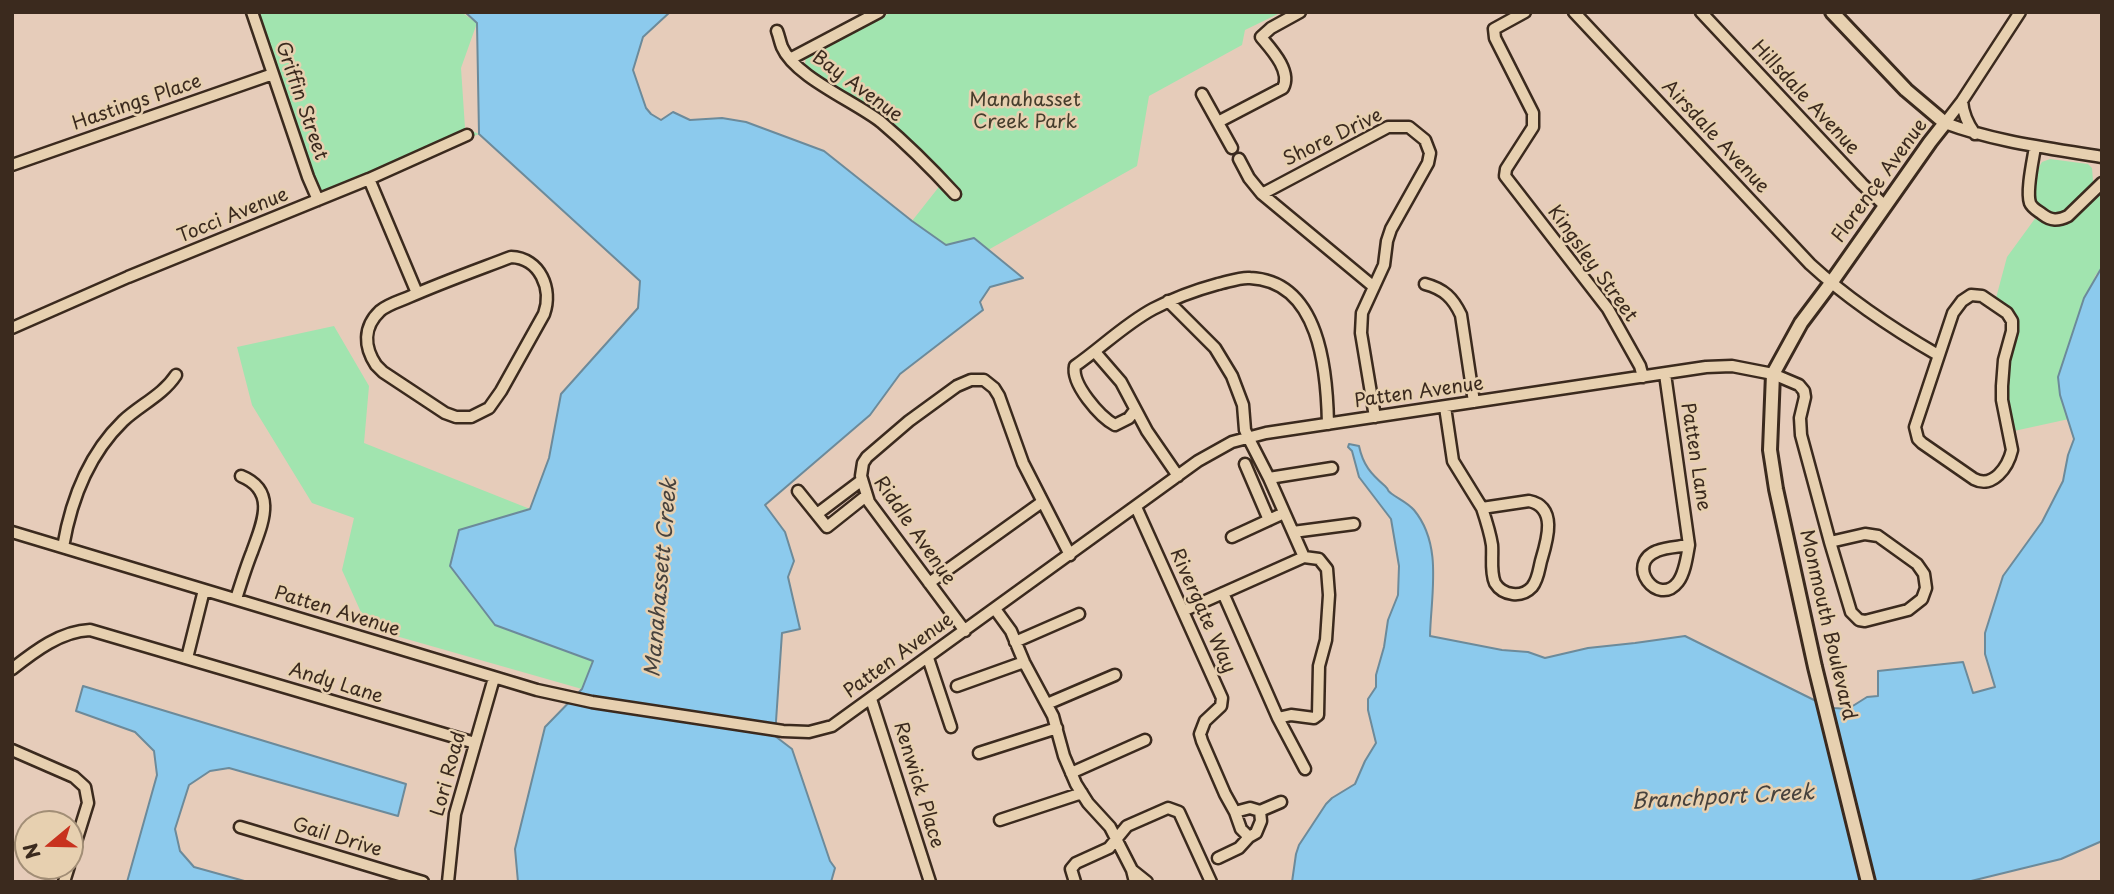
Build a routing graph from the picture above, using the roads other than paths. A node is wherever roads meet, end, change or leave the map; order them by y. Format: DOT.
graph roads {
  1 [pos="252,12"];
  2 [pos="879,12"];
  3 [pos="1300,12"];
  4 [pos="1525,12"];
  5 [pos="1574,12"];
  6 [pos="1701,12"];
  7 [pos="1832,12"];
  8 [pos="2020,12"];
  9 [pos="777,31"];
  10 [pos="790,59"];
  11 [pos="273,74"];
  12 [pos="1202,94"];
  13 [pos="1962,101"];
  14 [pos="1217,122"];
  15 [pos="1945,123"];
  16 [pos="1975,134"];
  17 [pos="467,135"];
  18 [pos="2035,147"];
  19 [pos="1231,148"];
  20 [pos="2102,157"];
  21 [pos="1238,159"];
  22 [pos="12,165"];
  23 [pos="369,179"];
  24 [pos="2102,183"];
  25 [pos="955,194"];
  26 [pos="1262,194"];
  27 [pos="318,200"];
  28 [pos="1885,206"];
  29 [pos="1831,283"];
  30 [pos="1425,284"];
  31 [pos="1374,287"];
  32 [pos="418,293"];
  33 [pos="1168,302"];
  34 [pos="12,328"];
  35 [pos="1095,352"];
  36 [pos="1938,355"];
  37 [pos="1665,374"];
  38 [pos="1773,374"];
  39 [pos="176,375"];
  40 [pos="1643,377"];
  41 [pos="1475,402"];
  42 [pos="1445,407"];
  43 [pos="1135,410"];
  44 [pos="1375,417"];
  45 [pos="1328,424"];
  46 [pos="1249,439"];
  47 [pos="1245,464"];
  48 [pos="1332,468"];
  49 [pos="241,476"];
  50 [pos="1178,476"];
  51 [pos="1269,478"];
  52 [pos="862,480"];
  53 [pos="798,491"];
  54 [pos="866,496"];
  55 [pos="1042,502"];
  56 [pos="1136,507"];
  57 [pos="1482,508"];
  58 [pos="1284,513"];
  59 [pos="817,514"];
  60 [pos="1269,520"];
  61 [pos="1354,524"];
  62 [pos="12,532"];
  63 [pos="1293,532"];
  64 [pos="1232,537"];
  65 [pos="1830,542"];
  66 [pos="1689,545"];
  67 [pos="63,547"];
  68 [pos="1070,555"];
  69 [pos="1304,557"];
  70 [pos="929,583"];
  71 [pos="204,590"];
  72 [pos="1223,593"];
  73 [pos="236,599"];
  74 [pos="995,609"];
  75 [pos="1183,611"];
  76 [pos="1079,614"];
  77 [pos="965,631"];
  78 [pos="1015,642"];
  79 [pos="187,657"];
  80 [pos="928,658"];
  81 [pos="1024,662"];
  82 [pos="12,669"];
  83 [pos="1115,675"];
  84 [pos="494,678"];
  85 [pos="957,686"];
  86 [pos="871,699"];
  87 [pos="1047,704"];
  88 [pos="1278,718"];
  89 [pos="951,727"];
  90 [pos="1057,728"];
  91 [pos="1145,740"];
  92 [pos="475,743"];
  93 [pos="12,750"];
  94 [pos="979,753"];
  95 [pos="1305,769"];
  96 [pos="1071,772"];
  97 [pos="1082,793"];
  98 [pos="1281,802"];
  99 [pos="1259,811"];
  100 [pos="1235,812"];
  101 [pos="84,816"];
  102 [pos="1000,820"];
  103 [pos="240,827"];
  104 [pos="1249,837"];
  105 [pos="1116,839"];
  106 [pos="1218,858"];
  107 [pos="1132,870"];
  108 [pos="424,882"];
  109 [pos="448,882"];
  110 [pos="930,882"];
  111 [pos="1075,882"];
  112 [pos="1135,882"];
  113 [pos="1147,882"];
  114 [pos="1211,882"];
  115 [pos="1868,882"];
  1 -- 11 [label="street, Griffin Street"];
  2 -- 10 [label="street"];
  3 -- 14 [label="street"];
  4 -- 40 [label="street, Kingsley Street"];
  5 -- 29 [label="street, Airsdale Avenue"];
  6 -- 28 [label="street, Hillsdale Avenue"];
  7 -- 15 [label="main road"];
  8 -- 13 [label="street, Florence Avenue"];
  9 -- 10 [label="street, Bay Avenue"];
  10 -- 25 [label="street, Bay Avenue"];
  11 -- 22 [label="street, Hastings Place"];
  11 -- 27 [label="street, Griffin Street"];
  12 -- 14 [label="street"];
  13 -- 15 [label="street, Florence Avenue"];
  13 -- 16 [label="street"];
  14 -- 19 [label="street"];
  15 -- 16 [label="street"];
  15 -- 28 [label="main road, Florence Avenue"];
  16 -- 18 [label="street"];
  17 -- 23 [label="street, Tocci Avenue"];
  18 -- 20 [label="street"];
  18 -- 24 [label="street"];
  21 -- 26 [label="street"];
  23 -- 27 [label="street, Tocci Avenue"];
  23 -- 32 [label="street"];
  26 -- 31 [label="street"];
  26 -- 31 [label="street, Shore Drive"];
  27 -- 34 [label="street, Tocci Avenue"];
  28 -- 29 [label="main road, Florence Avenue"];
  29 -- 36 [label="street, Airsdale Avenue"];
  29 -- 38 [label="main road, Florence Avenue"];
  30 -- 41 [label="street"];
  31 -- 44 [label="street, Shore Drive"];
  32 -- 32 [label="street"];
  33 -- 35 [label="street"];
  33 -- 45 [label="street"];
  33 -- 46 [label="street"];
  35 -- 43 [label="street"];
  35 -- 43 [label="street"];
  36 -- 36 [label="street"];
  37 -- 38 [label="street, Patten Avenue"];
  37 -- 40 [label="street, Patten Avenue"];
  37 -- 66 [label="street, Patten Lane"];
  38 -- 65 [label="street, Patten Avenue"];
  38 -- 115 [label="main road, Monmouth Boulevard"];
  39 -- 67 [label="street"];
  40 -- 41 [label="street, Patten Avenue"];
  41 -- 42 [label="street, Patten Avenue"];
  42 -- 44 [label="street, Patten Avenue"];
  42 -- 57 [label="street"];
  43 -- 50 [label="street"];
  44 -- 45 [label="street, Patten Avenue"];
  45 -- 46 [label="street, Patten Avenue"];
  46 -- 50 [label="street, Patten Avenue"];
  46 -- 51 [label="street"];
  47 -- 60 [label="street"];
  48 -- 51 [label="street"];
  49 -- 73 [label="street"];
  50 -- 56 [label="street, Patten Avenue"];
  51 -- 58 [label="street"];
  52 -- 54 [label="street, Riddle Avenue"];
  52 -- 55 [label="street"];
  52 -- 59 [label="street, Riddle Avenue"];
  53 -- 59 [label="street"];
  54 -- 59 [label="street"];
  54 -- 70 [label="street, Riddle Avenue"];
  55 -- 68 [label="street"];
  55 -- 70 [label="street"];
  56 -- 68 [label="street, Patten Avenue"];
  56 -- 75 [label="street, Rivergate Way"];
  57 -- 57 [label="street"];
  58 -- 60 [label="street"];
  58 -- 63 [label="street"];
  60 -- 64 [label="street"];
  61 -- 63 [label="street"];
  62 -- 67 [label="street, Patten Avenue"];
  63 -- 69 [label="street"];
  65 -- 65 [label="street"];
  66 -- 66 [label="street, Patten Lane"];
  67 -- 71 [label="street, Patten Avenue"];
  68 -- 74 [label="street, Patten Avenue"];
  69 -- 72 [label="street"];
  69 -- 88 [label="street"];
  70 -- 77 [label="street, Riddle Avenue"];
  71 -- 73 [label="street, Patten Avenue"];
  71 -- 79 [label="street"];
  72 -- 75 [label="street"];
  72 -- 88 [label="street"];
  73 -- 84 [label="street, Patten Avenue"];
  74 -- 77 [label="street, Patten Avenue"];
  74 -- 78 [label="street"];
  75 -- 100 [label="street, Rivergate Way"];
  76 -- 78 [label="street"];
  77 -- 80 [label="street, Patten Avenue"];
  78 -- 81 [label="street"];
  79 -- 82 [label="street, Andy Lane"];
  79 -- 92 [label="street, Andy Lane"];
  80 -- 86 [label="street, Patten Avenue"];
  80 -- 89 [label="street"];
  81 -- 85 [label="street"];
  81 -- 87 [label="street"];
  83 -- 87 [label="street"];
  84 -- 86 [label="street, Patten Avenue"];
  84 -- 92 [label="street, Lori Road"];
  86 -- 110 [label="street, Renwick Place"];
  87 -- 90 [label="street"];
  88 -- 95 [label="street"];
  90 -- 94 [label="street"];
  90 -- 96 [label="street"];
  91 -- 96 [label="street"];
  92 -- 109 [label="street, Lori Road"];
  93 -- 101 [label="street"];
  96 -- 97 [label="street"];
  97 -- 102 [label="street"];
  97 -- 105 [label="street"];
  98 -- 99 [label="street"];
  99 -- 100 [label="street"];
  99 -- 104 [label="street"];
  100 -- 104 [label="street, Rivergate Way"];
  103 -- 108 [label="street, Gail Drive"];
  104 -- 106 [label="street"];
  105 -- 107 [label="street"];
  105 -- 111 [label="street"];
  105 -- 114 [label="street"];
  107 -- 112 [label="street"];
  107 -- 113 [label="street"];
}
